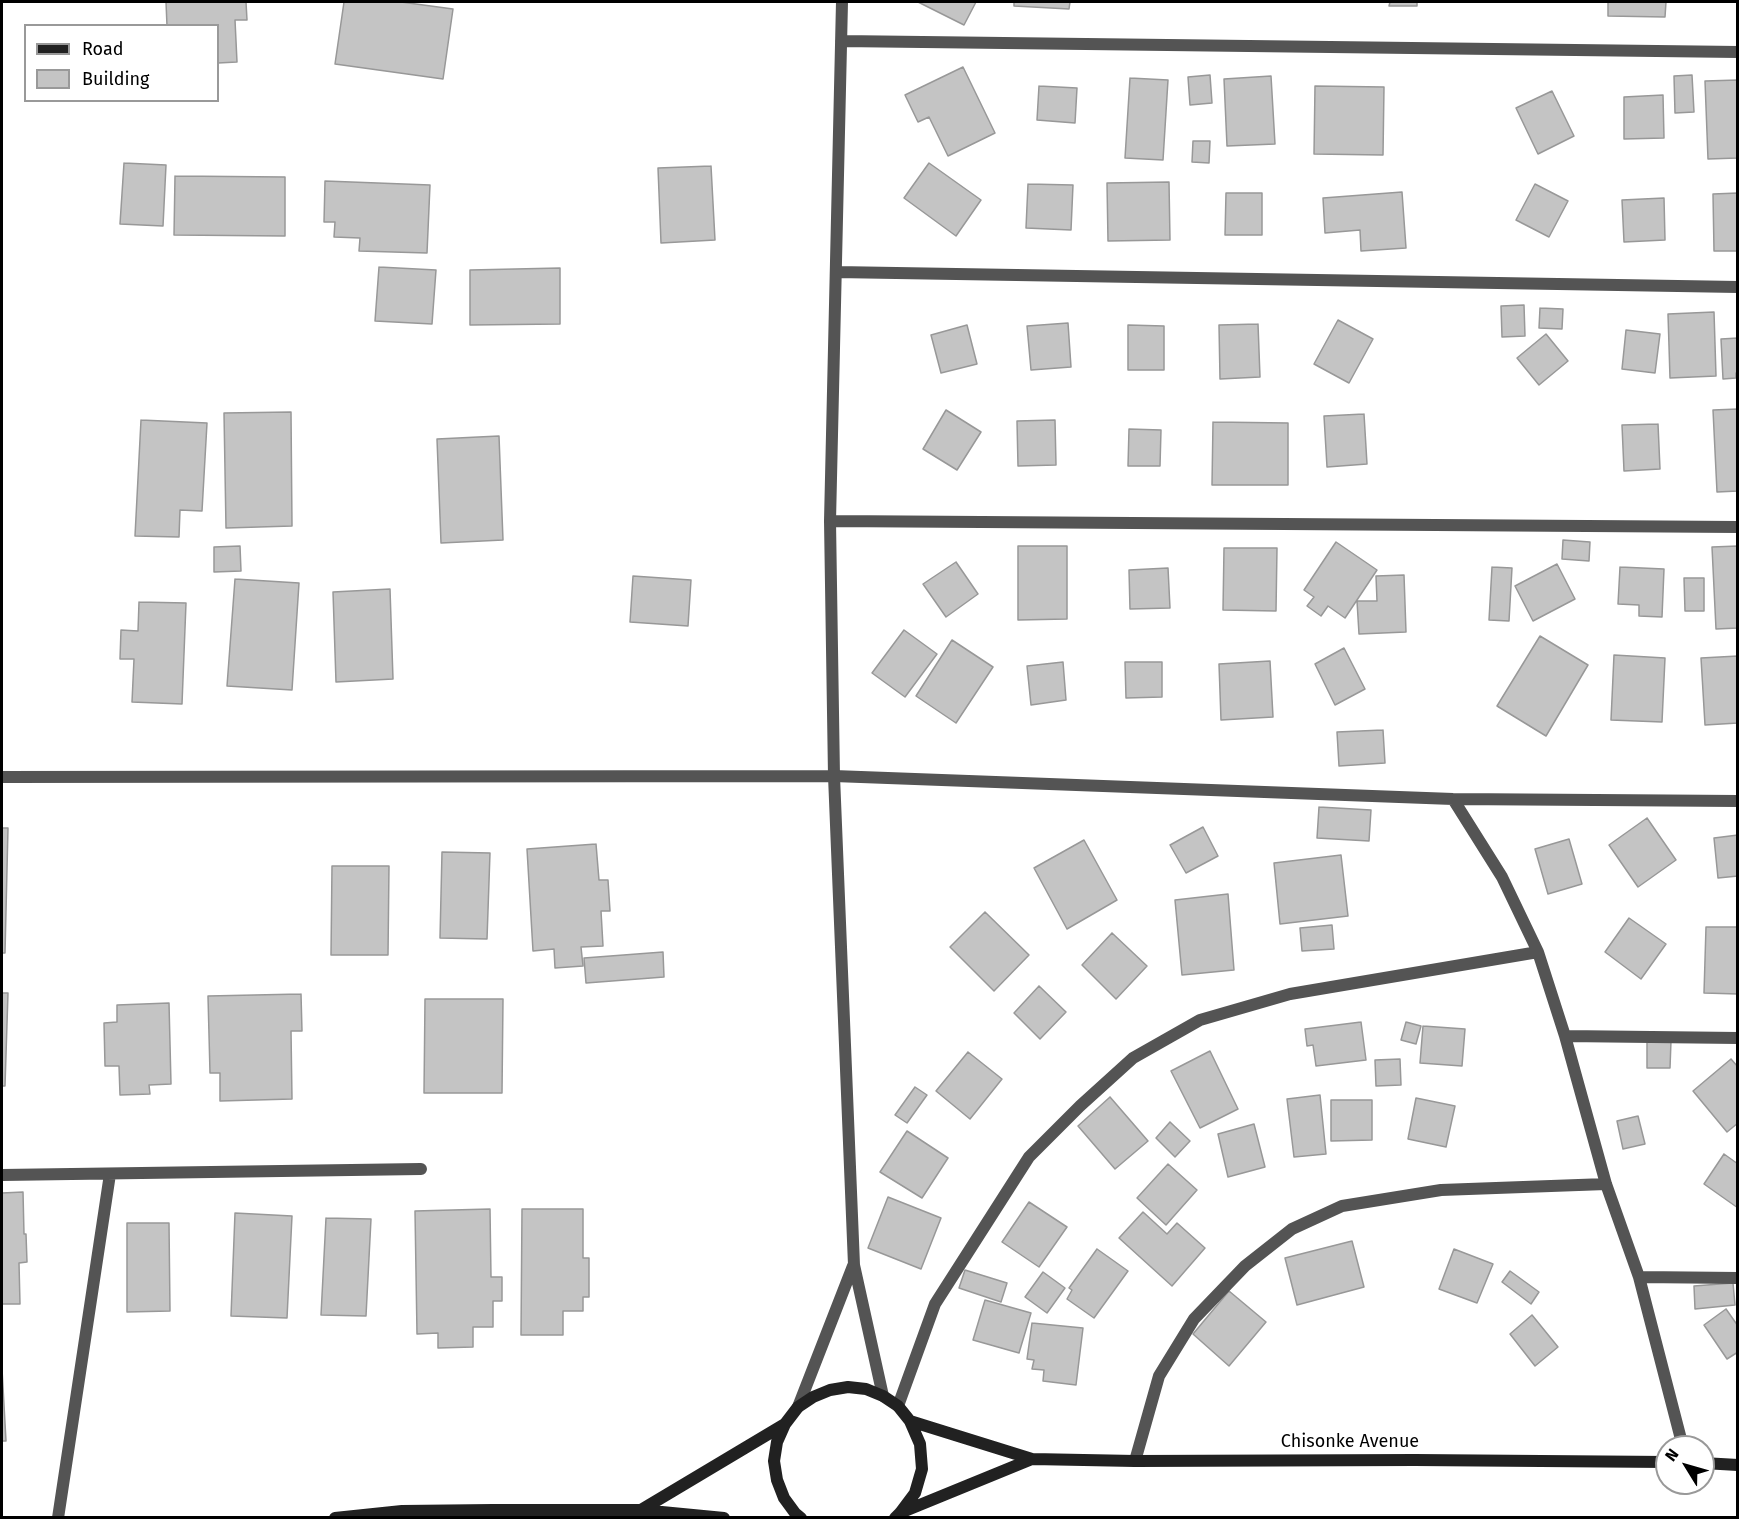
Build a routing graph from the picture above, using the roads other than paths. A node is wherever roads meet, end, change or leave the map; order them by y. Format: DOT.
graph roads {
  1 [pos="842,2"];
  2 [pos="841,42"];
  3 [pos="1737,52"];
  4 [pos="836,272"];
  5 [pos="1737,287"];
  6 [pos="830,520"];
  7 [pos="1737,527"];
  8 [pos="834,776"];
  9 [pos="2,777"];
  10 [pos="1453,800"];
  11 [pos="1737,801"];
  12 [pos="1538,952"];
  13 [pos="1565,1036"];
  14 [pos="1737,1038"];
  15 [pos="421,1169"];
  16 [pos="110,1174"];
  17 [pos="2,1175"];
  18 [pos="1606,1184"];
  19 [pos="854,1265"];
  20 [pos="1639,1278"];
  21 [pos="1737,1278"];
  22 [pos="883,1396"];
  23 [pos="898,1406"];
  24 [pos="798,1407"];
  25 [pos="910,1421"];
  26 [pos="785,1424"];
  27 [pos="1680,1435"];
  28 [pos="1032,1459"];
  29 [pos="1135,1461"];
  30 [pos="1655,1462"];
  31 [pos="1715,1464"];
  32 [pos="1737,1465"];
  33 [pos="640,1510"];
  34 [pos="898,1515"];
  35 [pos="58,1518"];
  36 [pos="335,1518"];
  37 [pos="724,1518"];
  38 [pos="801,1518"];
  1 -- 2 [label="street"];
  2 -- 3 [label="street"];
  2 -- 4 [label="street"];
  4 -- 5 [label="street"];
  4 -- 6 [label="street"];
  6 -- 7 [label="street"];
  6 -- 8 [label="street"];
  8 -- 9 [label="street"];
  8 -- 10 [label="street"];
  8 -- 19 [label="street"];
  10 -- 11 [label="street"];
  10 -- 12 [label="street"];
  12 -- 13 [label="street"];
  12 -- 23 [label="street"];
  13 -- 14 [label="street"];
  13 -- 18 [label="street"];
  15 -- 16 [label="street"];
  16 -- 17 [label="street"];
  16 -- 35 [label="street"];
  18 -- 20 [label="street"];
  18 -- 29 [label="street"];
  19 -- 22 [label="street"];
  19 -- 24 [label="street"];
  20 -- 21 [label="street"];
  20 -- 27 [label="street"];
  22 -- 23 [label="street"];
  22 -- 24 [label="street"];
  23 -- 25 [label="street"];
  24 -- 26 [label="street"];
  25 -- 28 [label="street"];
  25 -- 34 [label="street"];
  26 -- 33 [label="street"];
  26 -- 38 [label="street"];
  28 -- 29 [label="street, Chisonke Avenue"];
  28 -- 34 [label="street"];
  29 -- 30 [label="street, Chisonke Avenue"];
  31 -- 32 [label="street"];
  33 -- 36 [label="street"];
  33 -- 37 [label="street"];
}
